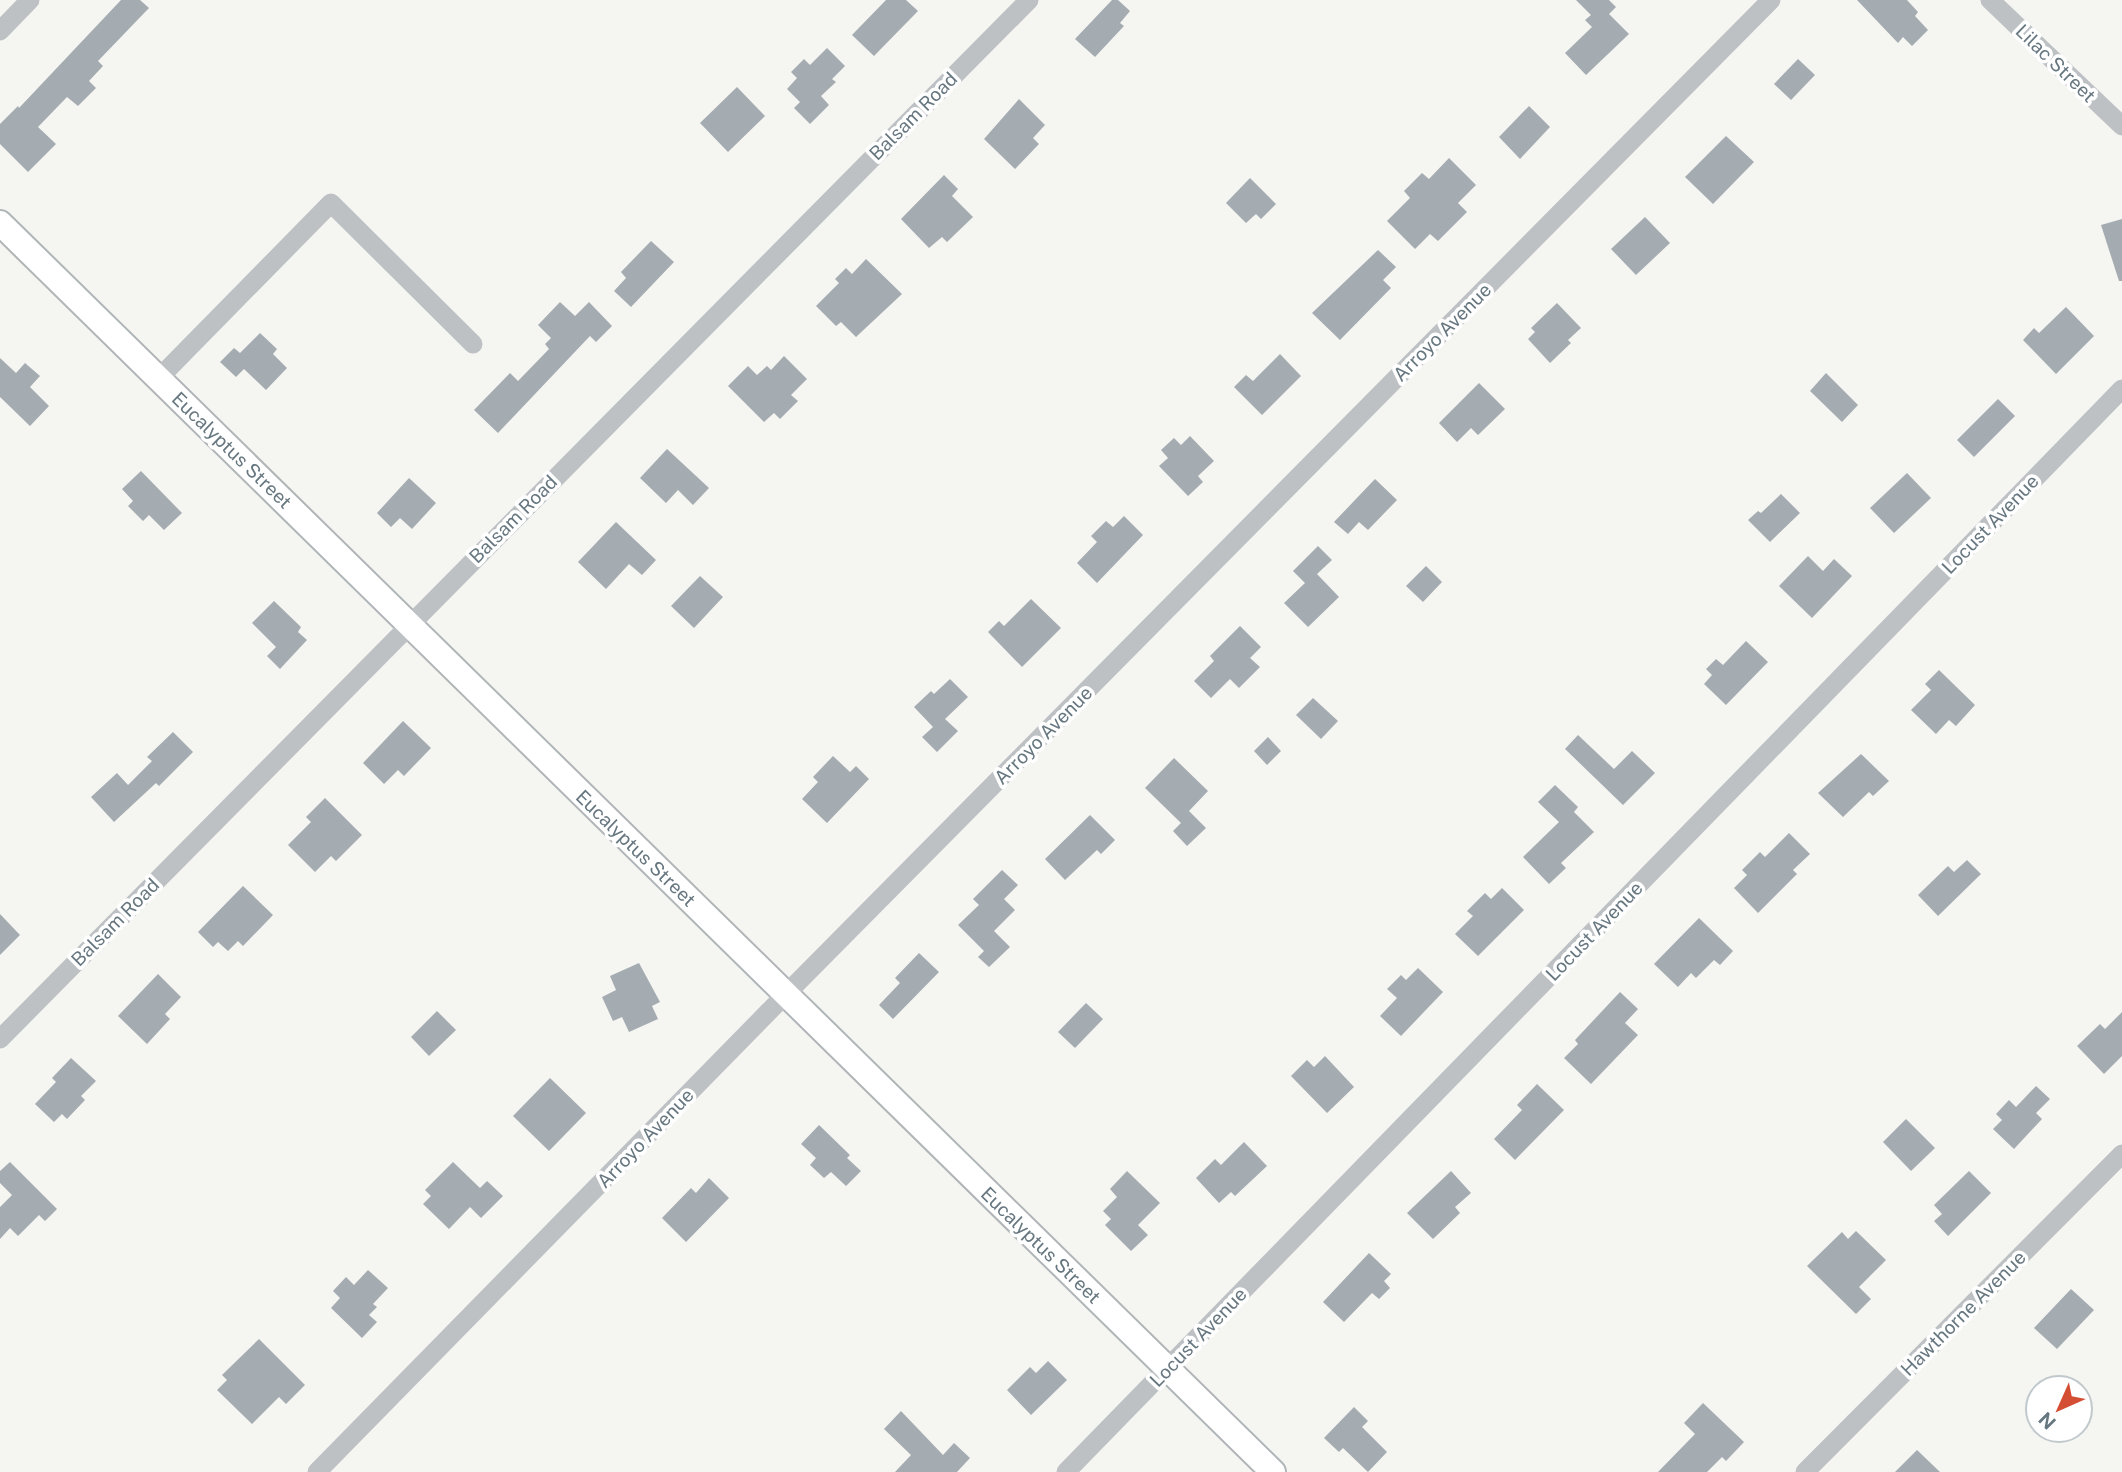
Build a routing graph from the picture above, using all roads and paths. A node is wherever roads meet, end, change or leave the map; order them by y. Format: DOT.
graph roads {
  1 [pos="30,0"];
  2 [pos="1029,0"];
  3 [pos="1771,0"];
  4 [pos="1990,0"];
  5 [pos="0,31"];
  6 [pos="2122,126"];
  7 [pos="0,223"];
  8 [pos="473,344"];
  9 [pos="159,379"];
  10 [pos="2122,389"];
  11 [pos="409,624"];
  12 [pos="786,994"];
  13 [pos="0,1039"];
  14 [pos="2122,1154"];
  15 [pos="1167,1368"];
  16 [pos="317,1472"];
  17 [pos="1066,1472"];
  18 [pos="1273,1472"];
  19 [pos="1805,1472"];
  1 -- 5 [label="street"];
  2 -- 11 [label="street, Balsam Road"];
  3 -- 12 [label="street, Arroyo Avenue"];
  4 -- 6 [label="street, Lilac Street"];
  7 -- 9 [label="main road, Eucalyptus Street"];
  8 -- 9 [label="street"];
  9 -- 11 [label="main road, Eucalyptus Street"];
  10 -- 15 [label="street, Locust Avenue"];
  11 -- 12 [label="main road, Eucalyptus Street"];
  11 -- 13 [label="street, Balsam Road"];
  12 -- 15 [label="main road, Eucalyptus Street"];
  12 -- 16 [label="street, Arroyo Avenue"];
  14 -- 19 [label="street, Hawthorne Avenue"];
  15 -- 17 [label="street, Locust Avenue"];
  15 -- 18 [label="main road, Eucalyptus Street"];
}
